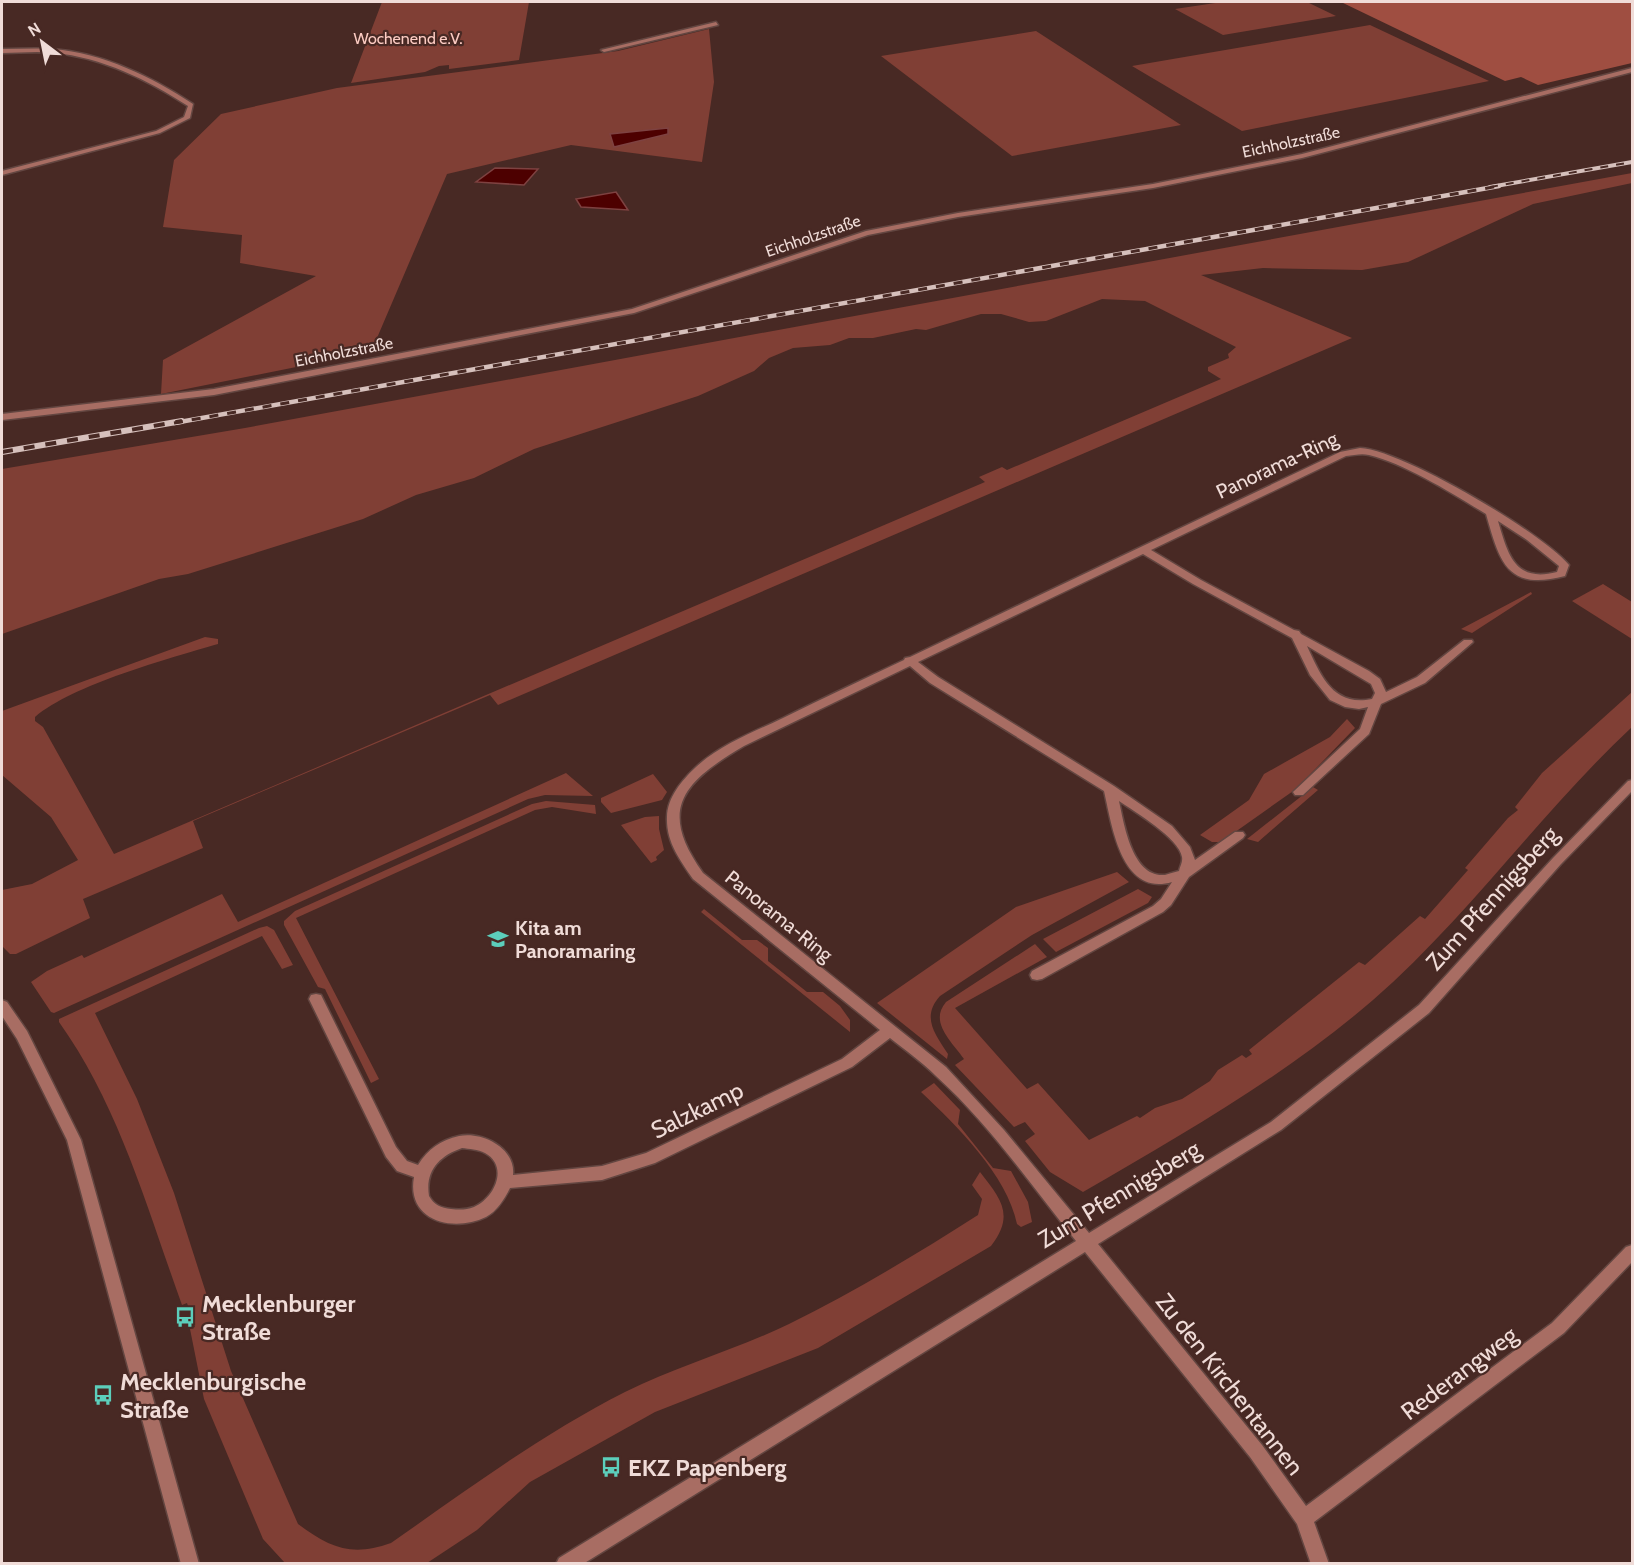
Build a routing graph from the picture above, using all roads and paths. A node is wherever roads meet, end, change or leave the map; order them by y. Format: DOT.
graph roads {
  1 [pos="716,24"];
  2 [pos="604,50"];
  3 [pos="2,51"];
  4 [pos="1632,70"];
  5 [pos="2,173"];
  6 [pos="2,417"];
  7 [pos="1491,513"];
  8 [pos="1143,549"];
  9 [pos="1538,579"];
  10 [pos="1539,593"];
  11 [pos="1295,633"];
  12 [pos="1468,642"];
  13 [pos="909,660"];
  14 [pos="1376,702"];
  15 [pos="1632,784"];
  16 [pos="1110,789"];
  17 [pos="1299,792"];
  18 [pos="1239,835"];
  19 [pos="1184,874"];
  20 [pos="1037,975"];
  21 [pos="316,999"];
  22 [pos="2,1005"];
  23 [pos="890,1030"];
  24 [pos="421,1173"];
  25 [pos="506,1182"];
  26 [pos="1086,1243"];
  27 [pos="1632,1252"];
  28 [pos="1304,1520"];
  29 [pos="190,1563"];
  30 [pos="565,1563"];
  31 [pos="1320,1563"];
  1 -- 2 [label="street"];
  3 -- 5 [label="street"];
  4 -- 6 [label="street, Eichholzstraße"];
  7 -- 8 [label="street, Panorama-Ring"];
  7 -- 9 [label="street"];
  7 -- 9 [label="street, Panorama-Ring"];
  8 -- 11 [label="street"];
  8 -- 13 [label="street, Panorama-Ring"];
  9 -- 10 [label="street"];
  11 -- 14 [label="street"];
  11 -- 14 [label="street"];
  12 -- 14 [label="street"];
  13 -- 16 [label="street"];
  13 -- 23 [label="street, Panorama-Ring"];
  14 -- 17 [label="street"];
  15 -- 26 [label="street, Zum Pfennigsberg"];
  16 -- 19 [label="street"];
  16 -- 19 [label="street"];
  18 -- 19 [label="street"];
  19 -- 20 [label="street"];
  21 -- 24 [label="street"];
  22 -- 29 [label="street"];
  23 -- 25 [label="street, Salzkamp"];
  23 -- 26 [label="street, Panorama-Ring"];
  24 -- 25 [label="street"];
  24 -- 25 [label="street"];
  26 -- 28 [label="street, Zu den Kirchentannen"];
  26 -- 30 [label="street, Zum Pfennigsberg"];
  27 -- 28 [label="street, Rederangweg"];
  28 -- 31 [label="street, Zu den Kirchentannen"];
}
